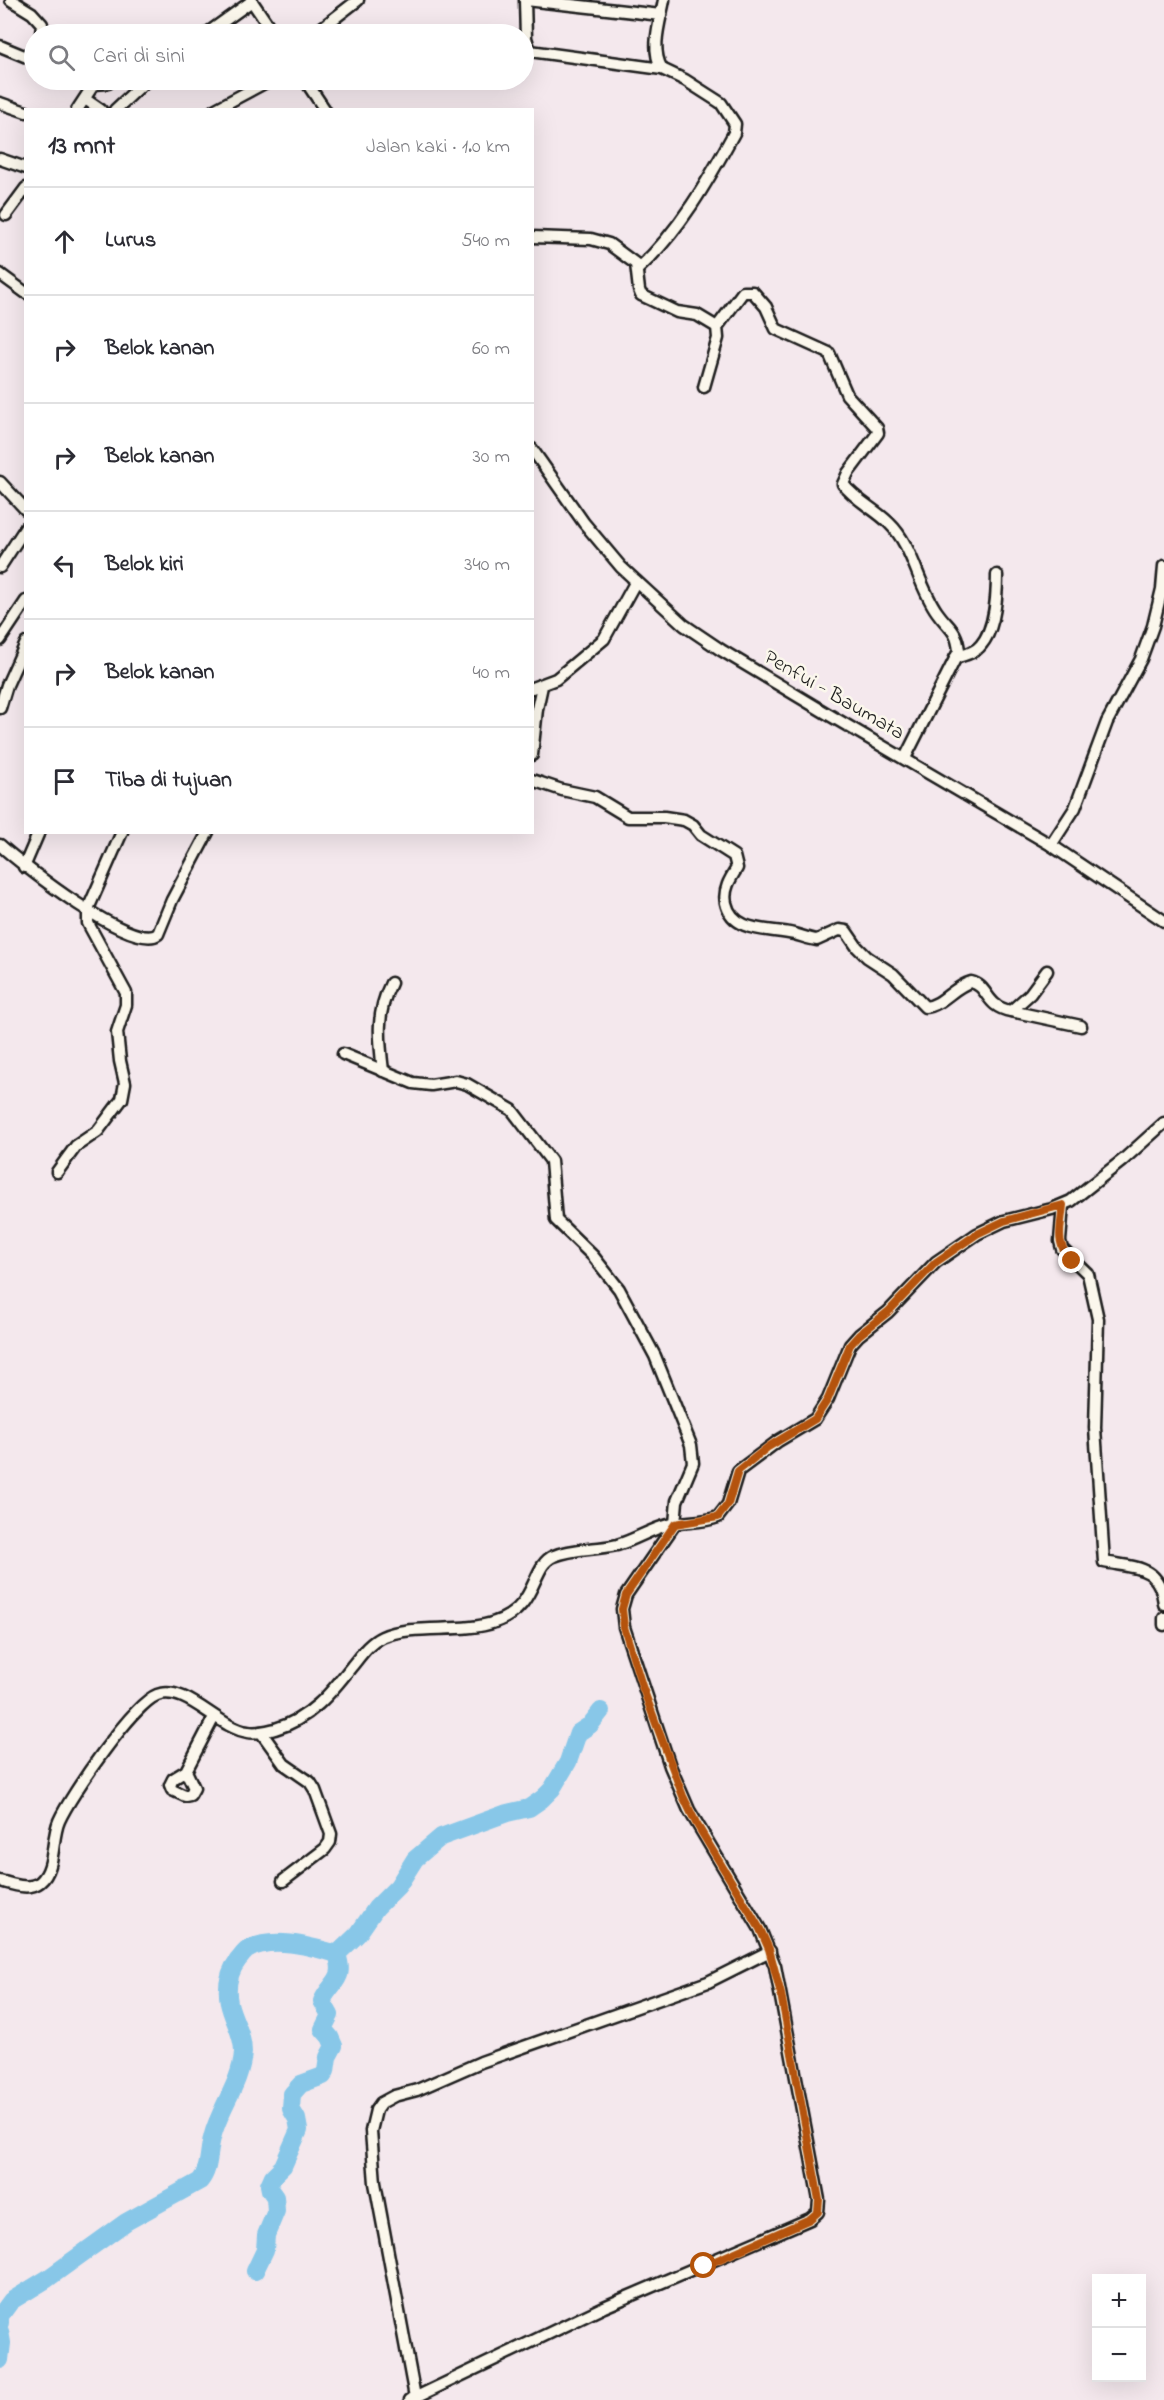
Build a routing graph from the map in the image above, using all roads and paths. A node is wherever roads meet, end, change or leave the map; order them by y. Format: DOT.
graph roads {
  1 [pos="11,0"];
  2 [pos="252,0"];
  3 [pos="358,0"];
  4 [pos="526,0"];
  5 [pos="664,0"];
  6 [pos="661,15"];
  7 [pos="42,24"];
  8 [pos="220,24"];
  9 [pos="268,24"];
  10 [pos="328,24"];
  11 [pos="526,24"];
  12 [pos="0,46"];
  13 [pos="534,52"];
  14 [pos="24,53"];
  15 [pos="662,69"];
  16 [pos="87,90"];
  17 [pos="136,90"];
  18 [pos="251,90"];
  19 [pos="312,90"];
  20 [pos="85,99"];
  21 [pos="0,103"];
  22 [pos="78,108"];
  23 [pos="98,108"];
  24 [pos="117,108"];
  25 [pos="218,108"];
  26 [pos="324,108"];
  27 [pos="24,111"];
  28 [pos="0,159"];
  29 [pos="24,167"];
  30 [pos="24,190"];
  31 [pos="2,218"];
  32 [pos="534,237"];
  33 [pos="638,269"];
  34 [pos="0,274"];
  35 [pos="24,292"];
  36 [pos="717,327"];
  37 [pos="704,387"];
  38 [pos="534,452"];
  39 [pos="0,484"];
  40 [pos="24,508"];
  41 [pos="24,530"];
  42 [pos="1164,566"];
  43 [pos="0,567"];
  44 [pos="997,575"];
  45 [pos="636,581"];
  46 [pos="24,604"];
  47 [pos="0,640"];
  48 [pos="24,647"];
  49 [pos="955,658"];
  50 [pos="537,687"];
  51 [pos="0,708"];
  52 [pos="534,737"];
  53 [pos="905,758"];
  54 [pos="534,781"];
  55 [pos="38,834"];
  56 [pos="121,834"];
  57 [pos="207,834"];
  58 [pos="0,845"];
  59 [pos="1051,845"];
  60 [pos="24,867"];
  61 [pos="88,909"];
  62 [pos="1164,921"];
  63 [pos="1047,971"];
  64 [pos="391,982"];
  65 [pos="1011,1011"];
  66 [pos="1081,1026"];
  67 [pos="344,1054"];
  68 [pos="383,1071"];
  69 [pos="1164,1123"];
  70 [pos="57,1172"];
  71 [pos="1063,1205"];
  72 [pos="675,1524"];
  73 [pos="1164,1604"];
  74 [pos="1164,1618"];
  75 [pos="1164,1625"];
  76 [pos="214,1717"];
  77 [pos="261,1732"];
  78 [pos="186,1771"];
  79 [pos="0,1881"];
  80 [pos="283,1881"];
  81 [pos="770,1952"];
  82 [pos="413,2398"];
  1 -- 7 [label="street"];
  2 -- 8 [label="street"];
  2 -- 9 [label="street"];
  3 -- 10 [label="street"];
  4 -- 6 [label="street"];
  4 -- 11 [label="street"];
  5 -- 6 [label="street"];
  6 -- 15 [label="street"];
  12 -- 14 [label="street"];
  13 -- 15 [label="street"];
  15 -- 33 [label="street"];
  16 -- 20 [label="street"];
  17 -- 24 [label="street"];
  18 -- 25 [label="street"];
  19 -- 26 [label="street"];
  20 -- 22 [label="street"];
  20 -- 23 [label="street"];
  21 -- 27 [label="street"];
  28 -- 29 [label="street"];
  30 -- 31 [label="street"];
  32 -- 33 [label="street"];
  33 -- 36 [label="street"];
  34 -- 35 [label="street"];
  36 -- 37 [label="street"];
  36 -- 49 [label="street"];
  38 -- 45 [label="street, Penfui - Baumata"];
  39 -- 40 [label="street"];
  41 -- 43 [label="street"];
  42 -- 59 [label="street"];
  44 -- 49 [label="street"];
  45 -- 50 [label="street"];
  45 -- 53 [label="street, Penfui - Baumata"];
  46 -- 47 [label="street"];
  48 -- 51 [label="street"];
  49 -- 53 [label="street"];
  50 -- 52 [label="street"];
  53 -- 59 [label="street, Penfui - Baumata"];
  54 -- 65 [label="street"];
  55 -- 60 [label="street"];
  56 -- 61 [label="street"];
  57 -- 61 [label="street"];
  58 -- 60 [label="street"];
  59 -- 62 [label="street, Penfui - Baumata"];
  60 -- 61 [label="street"];
  61 -- 70 [label="street"];
  63 -- 65 [label="street"];
  64 -- 68 [label="street"];
  65 -- 66 [label="street"];
  67 -- 68 [label="street"];
  68 -- 72 [label="street"];
  69 -- 71 [label="street"];
  71 -- 72 [label="street"];
  71 -- 73 [label="street"];
  72 -- 77 [label="street"];
  72 -- 81 [label="street"];
  74 -- 75 [label="street"];
  76 -- 77 [label="street"];
  76 -- 78 [label="street"];
  76 -- 79 [label="street"];
  77 -- 80 [label="street"];
  81 -- 82 [label="street"];
  81 -- 82 [label="street"];
}
